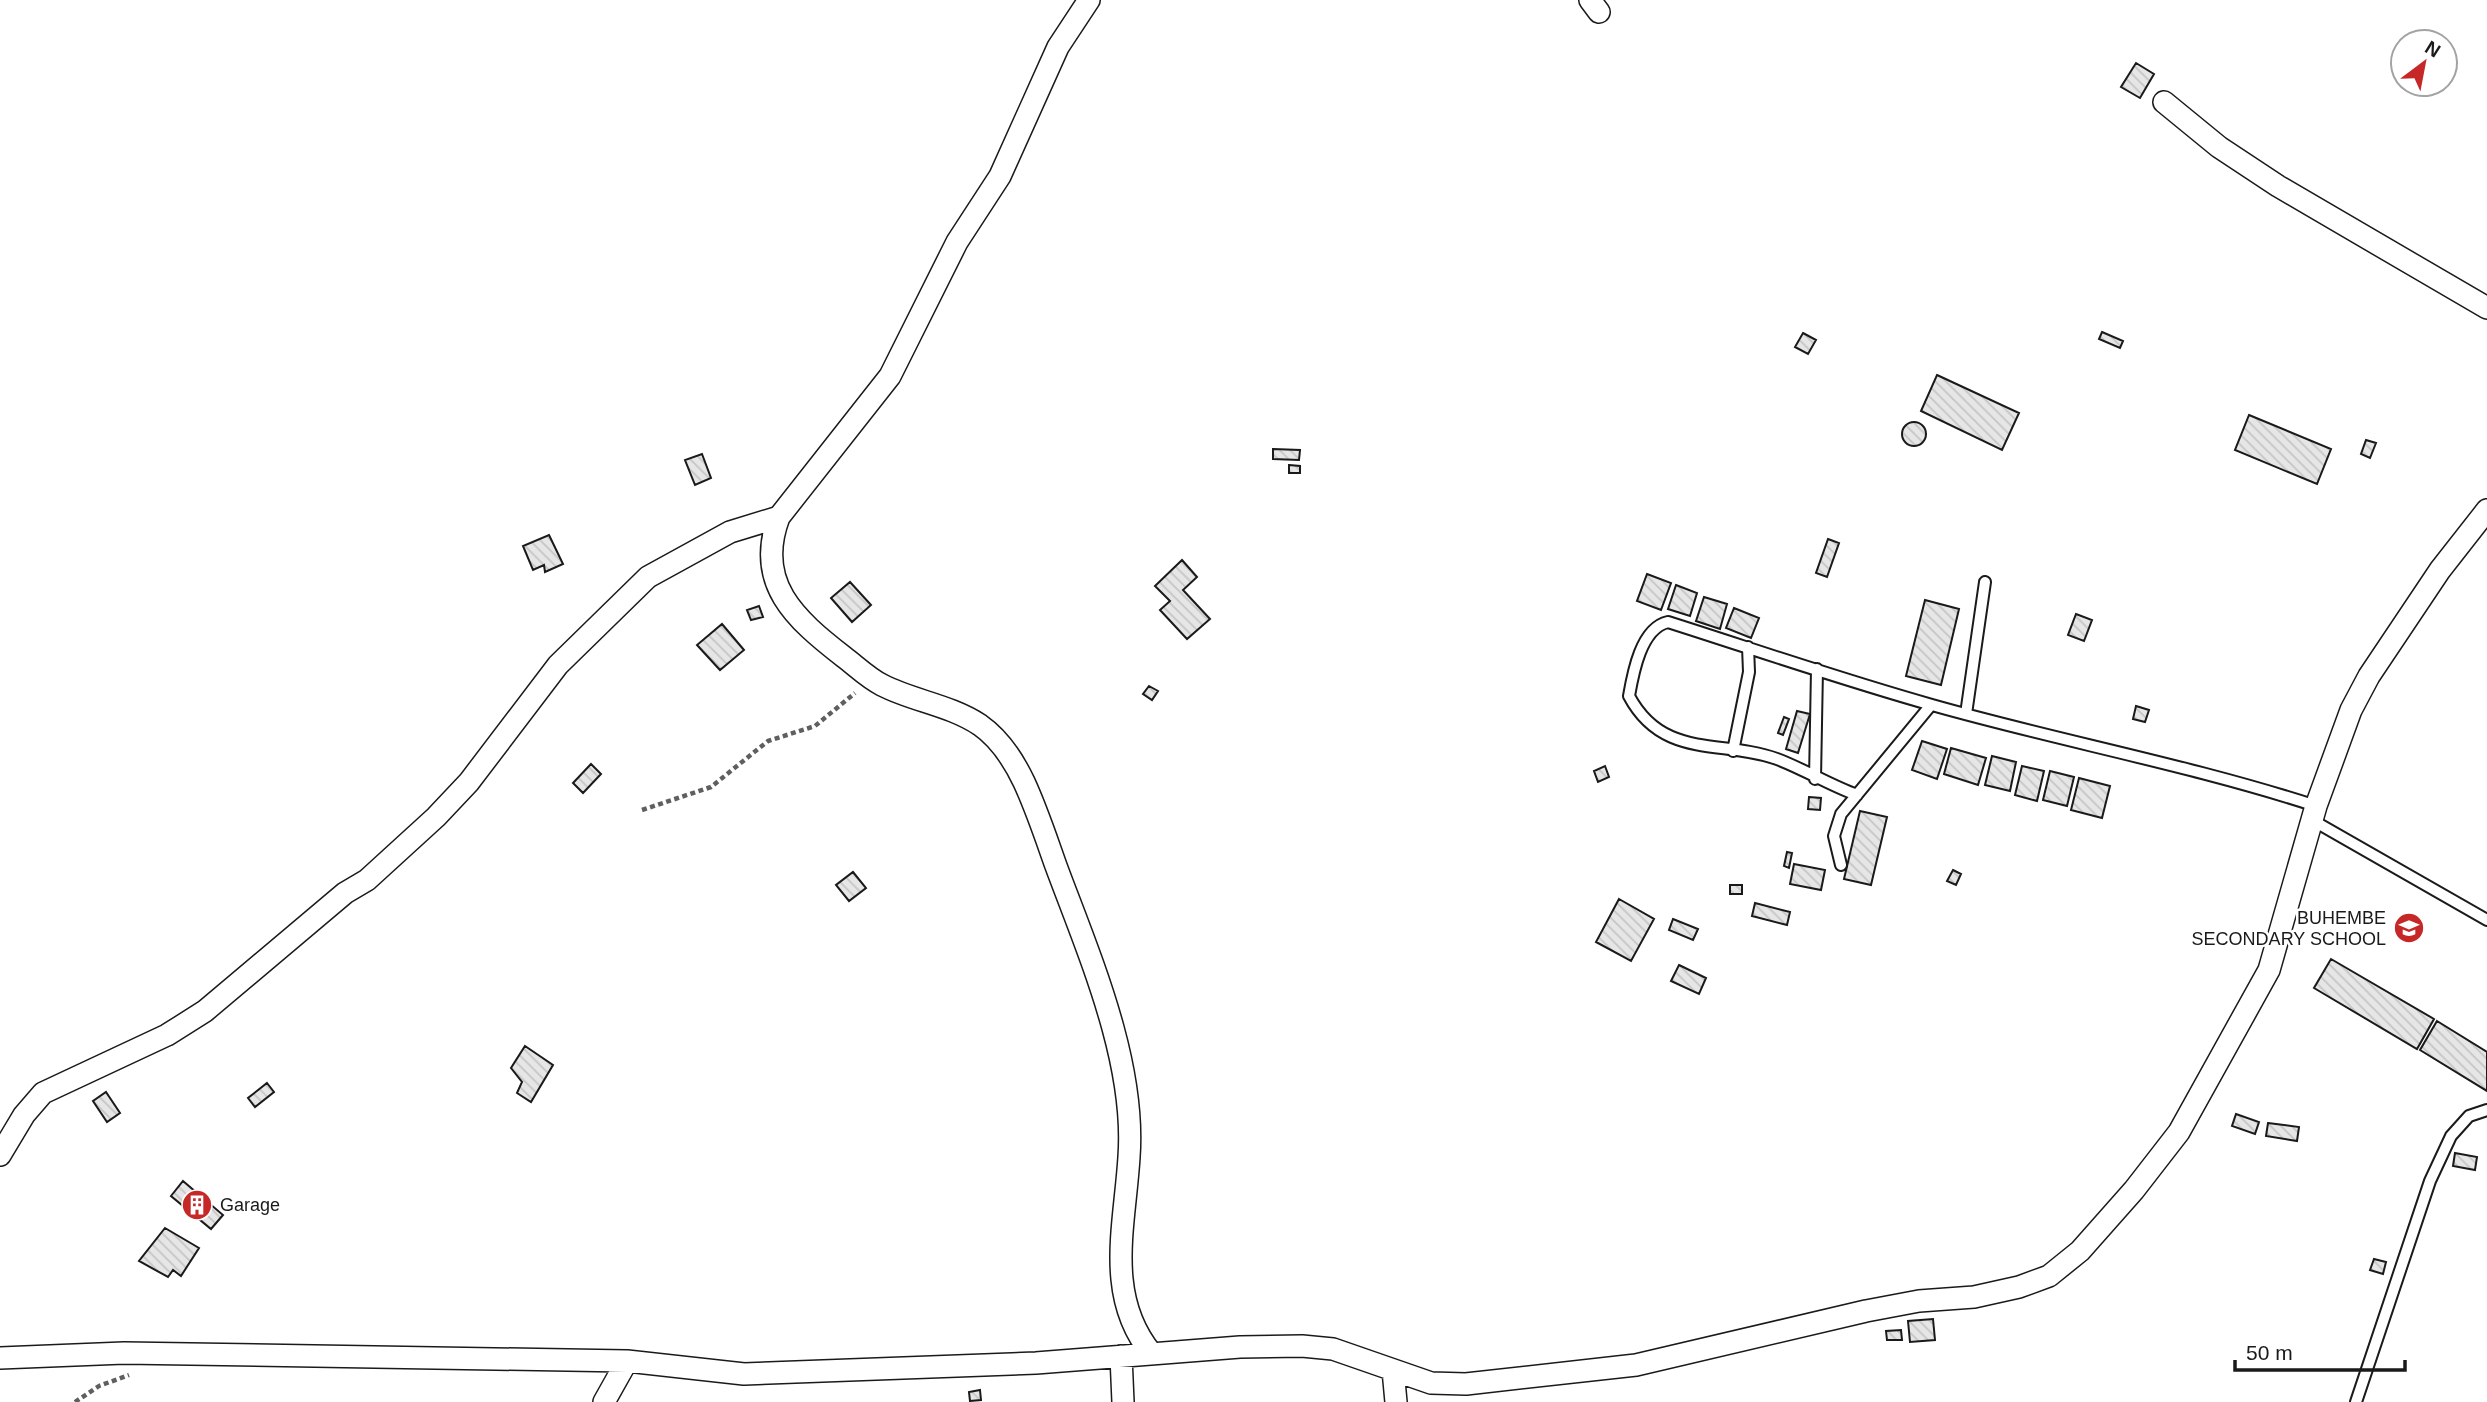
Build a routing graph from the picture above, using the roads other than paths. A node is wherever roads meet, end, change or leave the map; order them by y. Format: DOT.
graph roads {
  1 [pos="1089,0"];
  2 [pos="2164,102"];
  3 [pos="2487,308"];
  4 [pos="2487,510"];
  5 [pos="779,517"];
  6 [pos="1985,582"];
  7 [pos="1748,647"];
  8 [pos="1817,669"];
  9 [pos="1931,705"];
  10 [pos="1966,714"];
  11 [pos="1733,751"];
  12 [pos="1815,779"];
  13 [pos="1857,794"];
  14 [pos="2314,813"];
  15 [pos="1841,865"];
  16 [pos="2487,920"];
  17 [pos="2487,1110"];
  18 [pos="0,1155"];
  19 [pos="1152,1354"];
  20 [pos="1121,1356"];
  21 [pos="0,1358"];
  22 [pos="627,1361"];
  23 [pos="1392,1370"];
  24 [pos="604,1402"];
  25 [pos="1124,1402"];
  26 [pos="1396,1402"];
  27 [pos="2356,1402"];
  1 -- 5 [label="street"];
  2 -- 3 [label="street"];
  4 -- 14 [label="street"];
  5 -- 18 [label="street"];
  5 -- 19 [label="street"];
  6 -- 10 [label="lane"];
  7 -- 8 [label="lane"];
  7 -- 11 [label="lane"];
  7 -- 11 [label="lane"];
  8 -- 9 [label="lane"];
  8 -- 12 [label="lane"];
  9 -- 10 [label="lane"];
  9 -- 13 [label="lane"];
  10 -- 14 [label="lane"];
  11 -- 12 [label="lane"];
  12 -- 13 [label="lane"];
  13 -- 15 [label="lane"];
  14 -- 16 [label="lane"];
  14 -- 23 [label="street"];
  17 -- 27 [label="lane"];
  19 -- 20 [label="street"];
  19 -- 23 [label="street"];
  20 -- 22 [label="street"];
  20 -- 25 [label="street"];
  21 -- 22 [label="street"];
  22 -- 24 [label="street"];
  23 -- 26 [label="street"];
}
